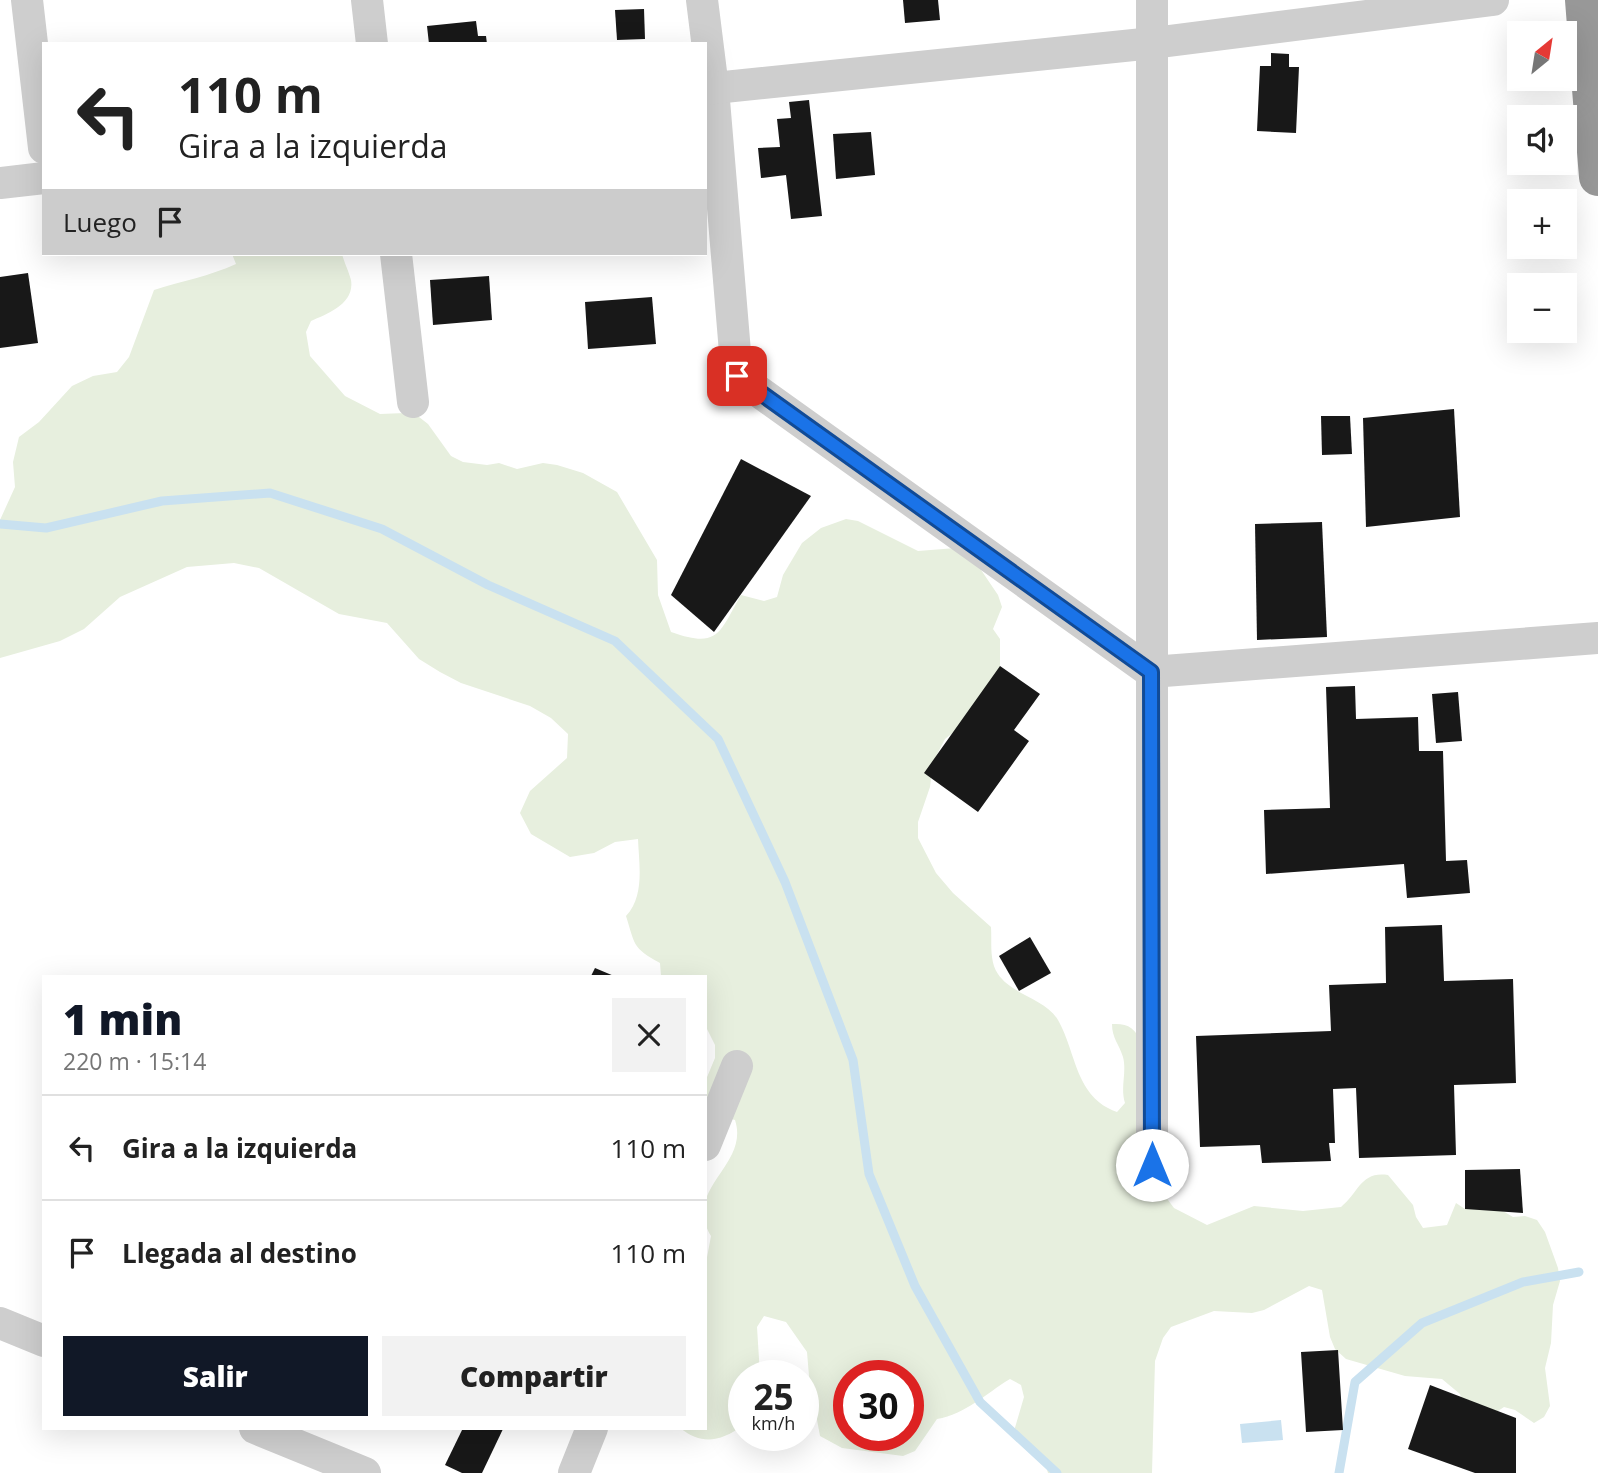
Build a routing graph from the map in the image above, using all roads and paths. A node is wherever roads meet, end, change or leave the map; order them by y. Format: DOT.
graph roads {
  1 [pos="27,0"];
  2 [pos="367,0"];
  3 [pos="702,0"];
  4 [pos="1152,0"];
  5 [pos="1493,0"];
  6 [pos="1589,9"];
  7 [pos="372,42"];
  8 [pos="705,42"];
  9 [pos="1153,43"];
  10 [pos="707,64"];
  11 [pos="709,89"];
  12 [pos="42,131"];
  13 [pos="1598,177"];
  14 [pos="42,178"];
  15 [pos="0,183"];
  16 [pos="396,256"];
  17 [pos="413,402"];
  18 [pos="1598,638"];
  19 [pos="1151,672"];
  20 [pos="737,1066"];
  21 [pos="707,1140"];
  22 [pos="1152,1165"];
  23 [pos="0,1323"];
  24 [pos="42,1340"];
  25 [pos="260,1430"];
  26 [pos="591,1430"];
  27 [pos="365,1473"];
  28 [pos="574,1473"];
  1 -- 12 [label="street"];
  2 -- 7 [label="street"];
  3 -- 8 [label="street"];
  4 -- 9 [label="street"];
  5 -- 9 [label="street"];
  6 -- 13 [label="highway"];
  9 -- 11 [label="street"];
  9 -- 19 [label="street"];
  10 -- 11 [label="street"];
  11 -- 19 [label="street"];
  14 -- 15 [label="street"];
  16 -- 17 [label="street"];
  18 -- 19 [label="street"];
  19 -- 22 [label="street"];
  20 -- 21 [label="street"];
  23 -- 24 [label="street"];
  25 -- 27 [label="street"];
  26 -- 28 [label="street"];
}
